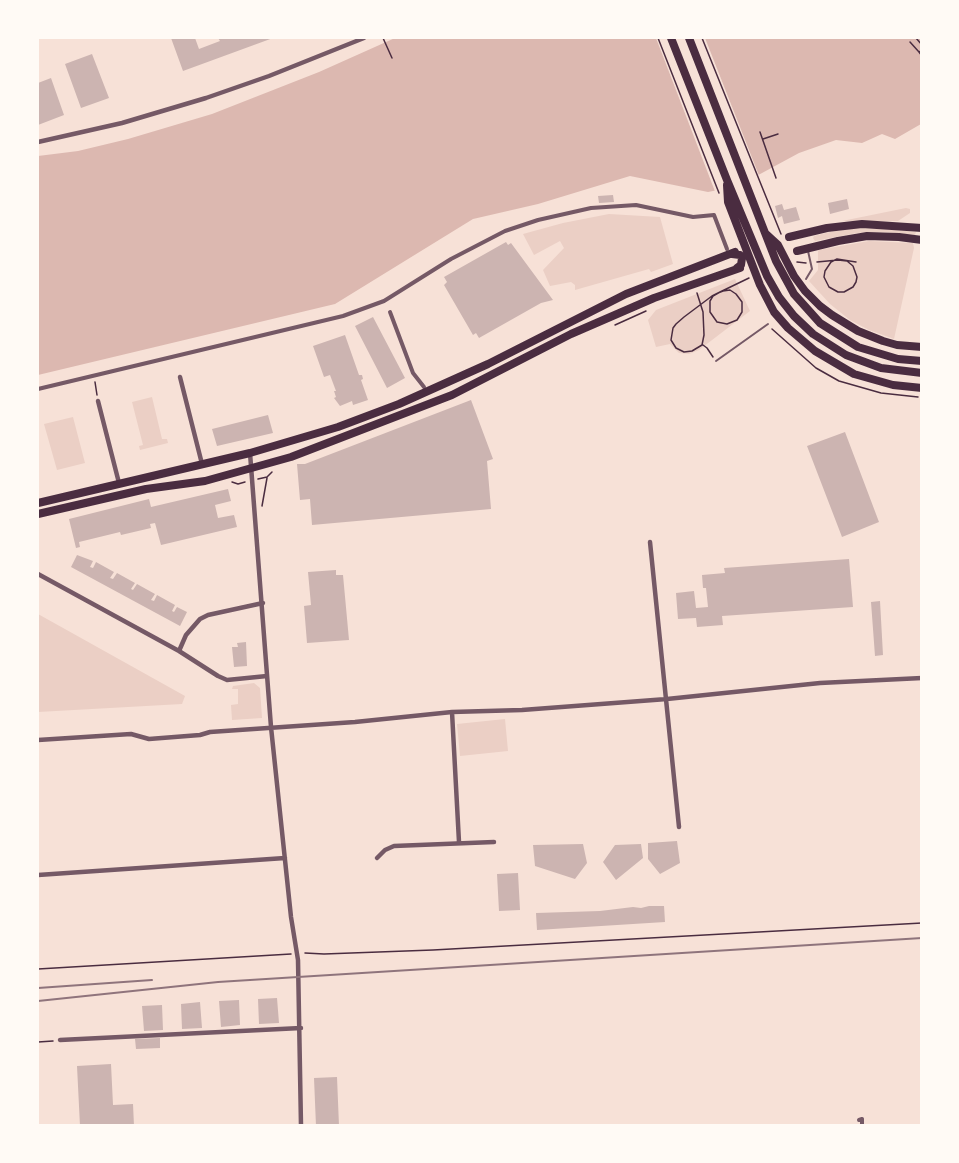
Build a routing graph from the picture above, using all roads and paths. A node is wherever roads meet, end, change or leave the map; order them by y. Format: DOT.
graph roads {
  1 [pos="364,38"];
  2 [pos="383,38"];
  3 [pos="658,38"];
  4 [pos="671,38"];
  5 [pos="689,38"];
  6 [pos="702,38"];
  7 [pos="916,38"];
  8 [pos="910,42"];
  9 [pos="921,45"];
  10 [pos="921,50"];
  11 [pos="919,52"];
  12 [pos="921,56"];
  13 [pos="392,58"];
  14 [pos="760,132"];
  15 [pos="778,134"];
  16 [pos="762,139"];
  17 [pos="38,142"];
  18 [pos="776,178"];
  19 [pos="727,180"];
  20 [pos="720,197"];
  21 [pos="921,228"];
  22 [pos="812,231"];
  23 [pos="765,233"];
  24 [pos="787,239"];
  25 [pos="921,240"];
  26 [pos="808,248"];
  27 [pos="797,251"];
  28 [pos="731,252"];
  29 [pos="795,261"];
  30 [pos="856,262"];
  31 [pos="752,275"];
  32 [pos="806,279"];
  33 [pos="696,291"];
  34 [pos="647,311"];
  35 [pos="390,312"];
  36 [pos="627,320"];
  37 [pos="768,324"];
  38 [pos="702,345"];
  39 [pos="921,346"];
  40 [pos="716,361"];
  41 [pos="921,361"];
  42 [pos="921,374"];
  43 [pos="93,376"];
  44 [pos="180,377"];
  45 [pos="424,387"];
  46 [pos="921,388"];
  47 [pos="38,389"];
  48 [pos="98,401"];
  49 [pos="250,453"];
  50 [pos="202,464"];
  51 [pos="252,469"];
  52 [pos="267,477"];
  53 [pos="253,480"];
  54 [pos="231,481"];
  55 [pos="196,482"];
  56 [pos="119,483"];
  57 [pos="38,503"];
  58 [pos="256,513"];
  59 [pos="38,514"];
  60 [pos="650,542"];
  61 [pos="38,574"];
  62 [pos="263,603"];
  63 [pos="178,651"];
  64 [pos="267,676"];
  65 [pos="921,678"];
  66 [pos="667,699"];
  67 [pos="452,712"];
  68 [pos="271,727"];
  69 [pos="38,740"];
  70 [pos="680,827"];
  71 [pos="459,842"];
  72 [pos="494,842"];
  73 [pos="285,858"];
  74 [pos="377,858"];
  75 [pos="38,874"];
  76 [pos="921,923"];
  77 [pos="298,954"];
  78 [pos="38,969"];
  79 [pos="301,1028"];
  80 [pos="60,1040"];
  81 [pos="38,1042"];
  82 [pos="859,1120"];
  83 [pos="301,1125"];
  84 [pos="862,1125"];
  1 -- 17 [label="street"];
  2 -- 13 [label="path"];
  3 -- 20 [label="path"];
  4 -- 19 [label="main road"];
  5 -- 23 [label="main road"];
  6 -- 24 [label="path"];
  7 -- 9 [label="path"];
  8 -- 11 [label="path"];
  10 -- 11 [label="path"];
  11 -- 12 [label="path"];
  14 -- 16 [label="path"];
  15 -- 16 [label="path"];
  16 -- 18 [label="path"];
  19 -- 42 [label="main road"];
  19 -- 46 [label="main road"];
  21 -- 22 [label="main road"];
  22 -- 24 [label="main road"];
  22 -- 26 [label="main road"];
  23 -- 39 [label="main road"];
  23 -- 41 [label="main road"];
  25 -- 26 [label="main road"];
  26 -- 27 [label="main road"];
  26 -- 32 [label="lane"];
  28 -- 43 [label="street"];
  28 -- 49 [label="main road"];
  28 -- 51 [label="main road"];
  29 -- 30 [label="path"];
  31 -- 38 [label="path"];
  33 -- 38 [label="path"];
  34 -- 36 [label="path"];
  35 -- 45 [label="street"];
  37 -- 40 [label="lane"];
  38 -- 40 [label="path"];
  43 -- 47 [label="street"];
  43 -- 48 [label="path"];
  44 -- 50 [label="street"];
  48 -- 56 [label="street"];
  49 -- 50 [label="main road"];
  49 -- 51 [label="street"];
  50 -- 55 [label="main road"];
  50 -- 56 [label="main road"];
  51 -- 53 [label="street"];
  51 -- 55 [label="main road"];
  52 -- 58 [label="path"];
  53 -- 54 [label="path"];
  53 -- 58 [label="street"];
  55 -- 59 [label="main road"];
  56 -- 57 [label="main road"];
  58 -- 62 [label="street"];
  60 -- 66 [label="street"];
  61 -- 63 [label="street"];
  62 -- 63 [label="street"];
  62 -- 64 [label="street"];
  63 -- 64 [label="street"];
  64 -- 68 [label="street"];
  65 -- 66 [label="street"];
  66 -- 67 [label="street"];
  66 -- 70 [label="street"];
  67 -- 68 [label="street"];
  67 -- 71 [label="street"];
  68 -- 69 [label="street"];
  68 -- 73 [label="street"];
  71 -- 72 [label="street"];
  71 -- 74 [label="street"];
  73 -- 75 [label="street"];
  73 -- 77 [label="street"];
  76 -- 77 [label="path"];
  77 -- 78 [label="path"];
  77 -- 79 [label="street"];
  79 -- 80 [label="street"];
  79 -- 83 [label="street"];
  80 -- 81 [label="path"];
  82 -- 84 [label="street"];
}
